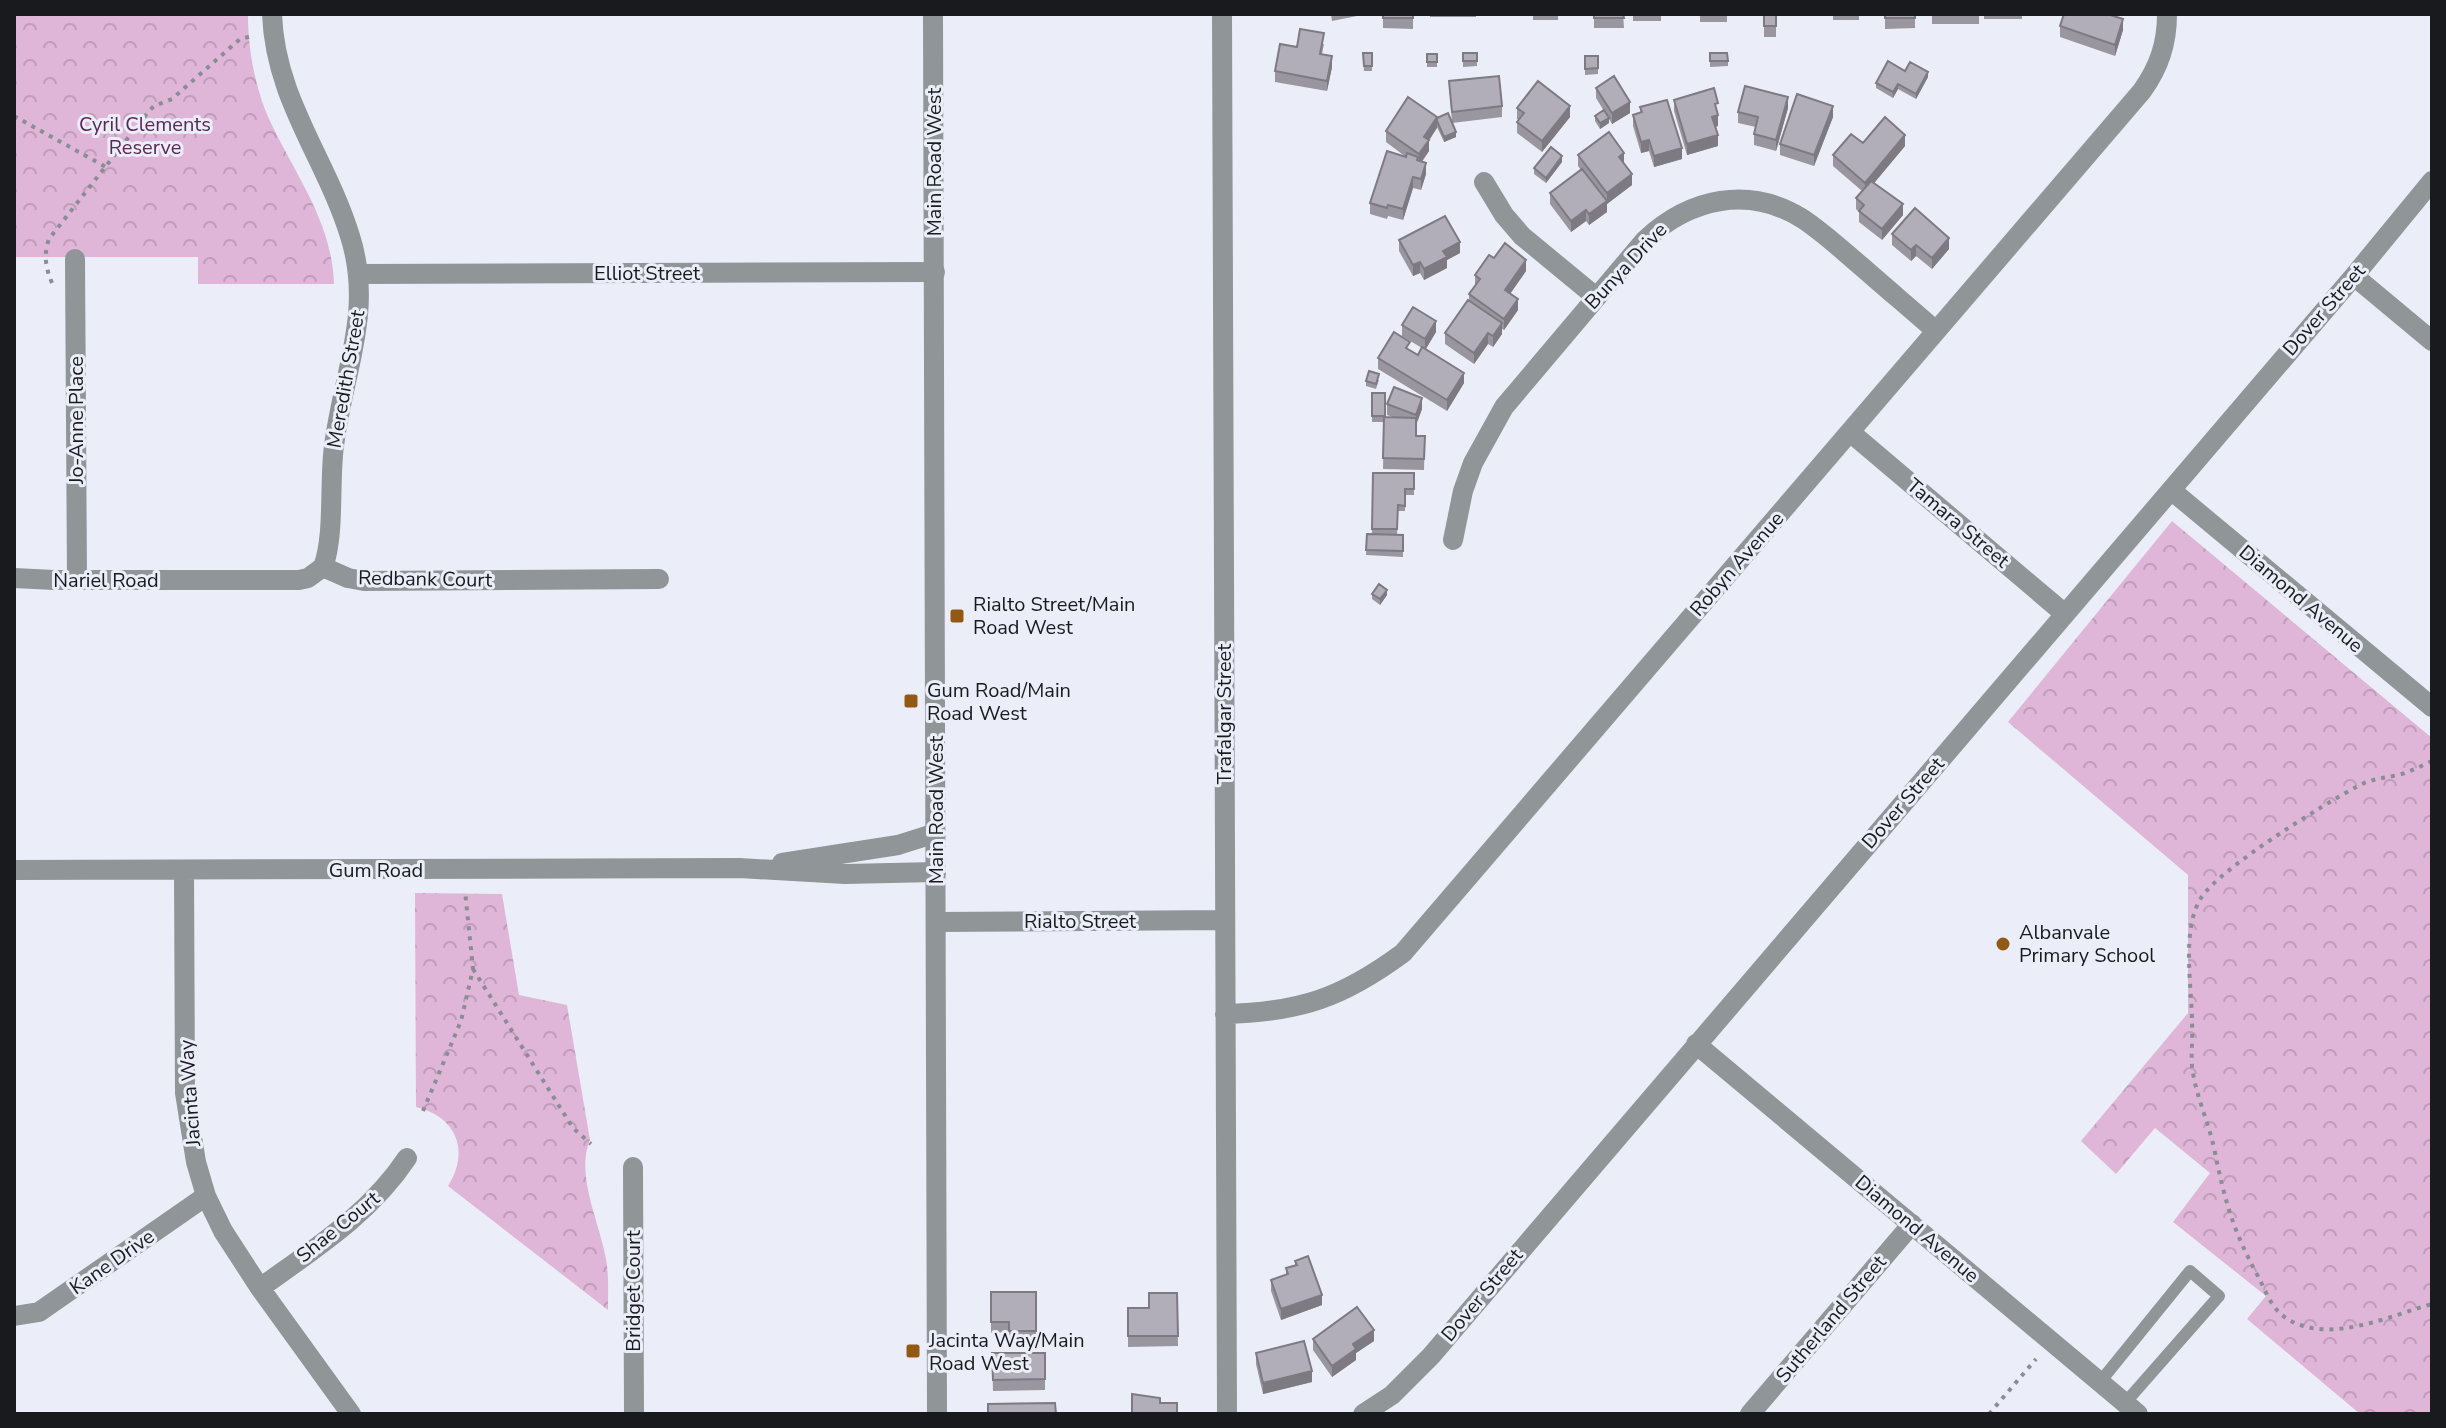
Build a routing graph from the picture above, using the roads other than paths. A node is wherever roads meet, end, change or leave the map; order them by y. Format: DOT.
graph roads {
  1 [pos="933,14"];
  2 [pos="1222,14"];
  3 [pos="2167,14"];
  4 [pos="273,24"];
  5 [pos="2432,181"];
  6 [pos="1484,182"];
  7 [pos="75,259"];
  8 [pos="935,272"];
  9 [pos="359,274"];
  10 [pos="2354,276"];
  11 [pos="1596,297"];
  12 [pos="1936,331"];
  13 [pos="2432,341"];
  14 [pos="1850,432"];
  15 [pos="2171,490"];
  16 [pos="1453,540"];
  17 [pos="323,567"];
  18 [pos="14,578"];
  19 [pos="659,579"];
  20 [pos="77,580"];
  21 [pos="2065,614"];
  22 [pos="2432,707"];
  23 [pos="936,833"];
  24 [pos="739,868"];
  25 [pos="14,870"];
  26 [pos="184,870"];
  27 [pos="936,872"];
  28 [pos="1224,920"];
  29 [pos="936,922"];
  30 [pos="1225,1014"];
  31 [pos="1696,1044"];
  32 [pos="407,1158"];
  33 [pos="633,1167"];
  34 [pos="206,1196"];
  35 [pos="1912,1224"];
  36 [pos="260,1288"];
  37 [pos="14,1316"];
  38 [pos="2100,1382"];
  39 [pos="2132,1409"];
  40 [pos="344,1412"];
  41 [pos="634,1414"];
  42 [pos="937,1414"];
  43 [pos="1227,1414"];
  44 [pos="1363,1414"];
  45 [pos="1750,1414"];
  1 -- 8 [label="street, Main Road West"];
  2 -- 28 [label="street, Trafalgar Street"];
  3 -- 12 [label="street, Robyn Avenue"];
  4 -- 9 [label="street, Meredith Street"];
  5 -- 10 [label="street, Dover Street"];
  6 -- 11 [label="street"];
  7 -- 20 [label="street, Jo-Anne Place"];
  8 -- 9 [label="street, Elliot Street"];
  8 -- 23 [label="street, Main Road West"];
  9 -- 17 [label="street, Meredith Street"];
  10 -- 13 [label="street"];
  10 -- 15 [label="street, Dover Street"];
  11 -- 12 [label="street, Bunya Drive"];
  11 -- 16 [label="street, Bunya Drive"];
  12 -- 14 [label="street, Robyn Avenue"];
  14 -- 21 [label="street, Tamara Street"];
  14 -- 30 [label="street, Robyn Avenue"];
  15 -- 21 [label="street, Dover Street"];
  15 -- 22 [label="street, Diamond Avenue"];
  17 -- 19 [label="street, Redbank Court"];
  17 -- 20 [label="street, Nariel Road"];
  18 -- 20 [label="street, Nariel Road"];
  21 -- 31 [label="street, Dover Street"];
  23 -- 24 [label="street, Gum Road"];
  23 -- 27 [label="street, Main Road West"];
  24 -- 26 [label="street, Gum Road"];
  24 -- 27 [label="street, Gum Road"];
  25 -- 26 [label="street, Gum Road"];
  26 -- 34 [label="street, Jacinta Way"];
  27 -- 29 [label="street, Main Road West"];
  28 -- 29 [label="street, Rialto Street"];
  28 -- 30 [label="street, Trafalgar Street"];
  29 -- 42 [label="street, Main Road West"];
  30 -- 43 [label="street, Trafalgar Street"];
  31 -- 35 [label="street, Diamond Avenue"];
  31 -- 44 [label="street, Dover Street"];
  32 -- 36 [label="street, Shae Court"];
  33 -- 41 [label="street, Bridget Court"];
  34 -- 36 [label="street, Jacinta Way"];
  34 -- 37 [label="street, Kane Drive"];
  35 -- 38 [label="street, Diamond Avenue"];
  35 -- 45 [label="street, Sutherland Street"];
  36 -- 40 [label="street, Jacinta Way"];
  38 -- 39 [label="street, Diamond Avenue"];
  38 -- 39 [label="lane"];
}
